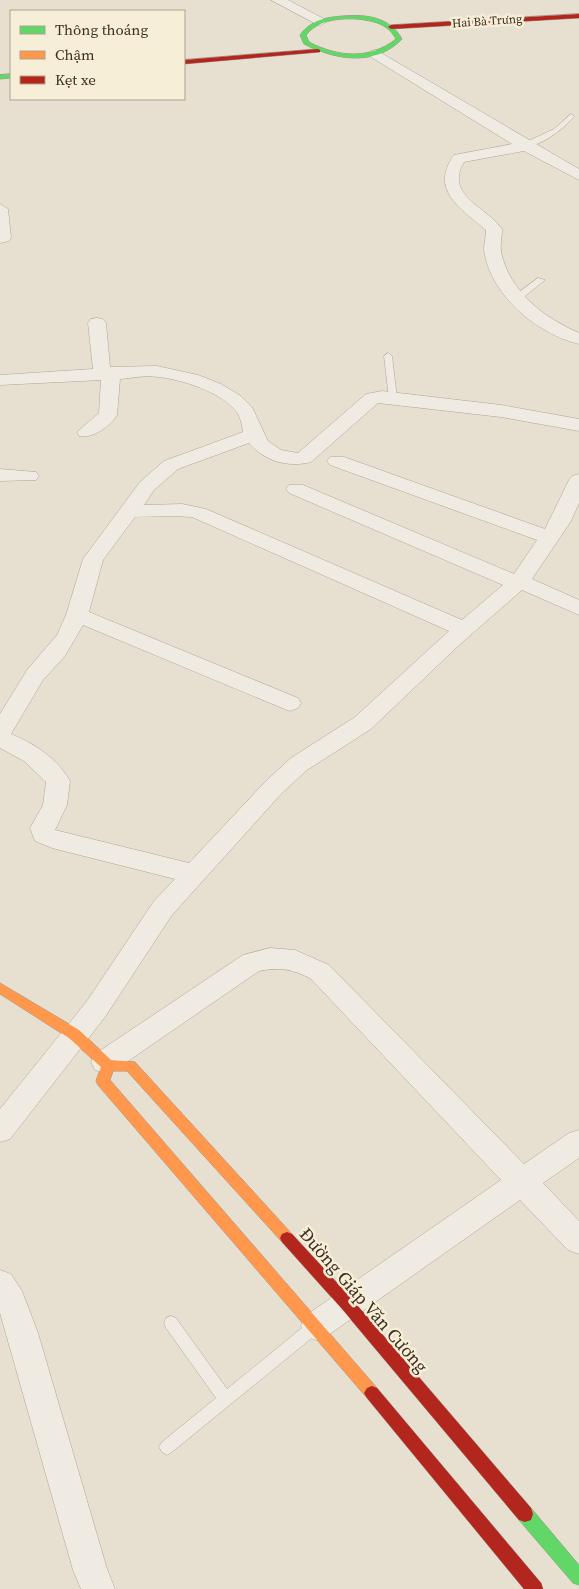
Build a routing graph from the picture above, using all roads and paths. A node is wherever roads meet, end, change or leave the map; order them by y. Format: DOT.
graph roads {
  1 [pos="278,0"];
  2 [pos="579,16"];
  3 [pos="321,21"];
  4 [pos="391,26"];
  5 [pos="318,51"];
  6 [pos="376,54"];
  7 [pos="185,62"];
  8 [pos="571,116"];
  9 [pos="525,146"];
  10 [pos="579,175"];
  11 [pos="0,209"];
  12 [pos="0,238"];
  13 [pos="540,280"];
  14 [pos="517,298"];
  15 [pos="97,323"];
  16 [pos="579,339"];
  17 [pos="388,356"];
  18 [pos="106,372"];
  19 [pos="0,380"];
  20 [pos="393,398"];
  21 [pos="579,425"];
  22 [pos="86,432"];
  23 [pos="253,435"];
  24 [pos="337,461"];
  25 [pos="0,475"];
  26 [pos="29,476"];
  27 [pos="579,480"];
  28 [pos="296,489"];
  29 [pos="131,511"];
  30 [pos="550,538"];
  31 [pos="518,582"];
  32 [pos="579,608"];
  33 [pos="77,615"];
  34 [pos="464,629"];
  35 [pos="290,703"];
  36 [pos="0,733"];
  37 [pos="0,739"];
  38 [pos="194,874"];
  39 [pos="0,988"];
  40 [pos="74,1034"];
  41 [pos="107,1064"];
  42 [pos="0,1130"];
  43 [pos="579,1142"];
  44 [pos="520,1182"];
  45 [pos="579,1241"];
  46 [pos="0,1284"];
  47 [pos="347,1304"];
  48 [pos="171,1323"];
  49 [pos="316,1326"];
  50 [pos="226,1400"];
  51 [pos="167,1447"];
  52 [pos="579,1577"];
  53 [pos="98,1589"];
  54 [pos="535,1589"];
  1 -- 3 [label="street"];
  2 -- 4 [label="street, Hai Bà Trưng"];
  3 -- 4 [label="street, Hai Bà Trưng"];
  3 -- 5 [label="street"];
  4 -- 6 [label="street"];
  5 -- 6 [label="street"];
  5 -- 7 [label="street"];
  6 -- 9 [label="street"];
  8 -- 9 [label="lane"];
  9 -- 10 [label="street"];
  9 -- 14 [label="street"];
  11 -- 12 [label="street"];
  13 -- 14 [label="lane"];
  14 -- 16 [label="street"];
  15 -- 18 [label="street"];
  17 -- 20 [label="lane"];
  18 -- 19 [label="street"];
  18 -- 22 [label="street"];
  18 -- 23 [label="street"];
  20 -- 21 [label="street"];
  20 -- 23 [label="street"];
  23 -- 29 [label="street"];
  24 -- 30 [label="street"];
  25 -- 26 [label="street"];
  27 -- 30 [label="street"];
  28 -- 31 [label="street"];
  29 -- 33 [label="street"];
  29 -- 34 [label="street"];
  30 -- 31 [label="street"];
  31 -- 32 [label="street"];
  31 -- 34 [label="street"];
  33 -- 35 [label="street"];
  33 -- 36 [label="street"];
  34 -- 38 [label="street"];
  37 -- 38 [label="street"];
  38 -- 40 [label="street"];
  39 -- 40 [label="street"];
  40 -- 41 [label="street"];
  40 -- 42 [label="street"];
  41 -- 44 [label="street"];
  41 -- 47 [label="street, Đường Giáp Văn Cương"];
  41 -- 49 [label="street"];
  43 -- 44 [label="street"];
  44 -- 45 [label="street"];
  44 -- 47 [label="street"];
  46 -- 53 [label="street"];
  47 -- 49 [label="street"];
  47 -- 52 [label="street, Đường Giáp Văn Cương"];
  48 -- 50 [label="lane"];
  49 -- 50 [label="lane"];
  49 -- 54 [label="street"];
  50 -- 51 [label="lane"];
}
